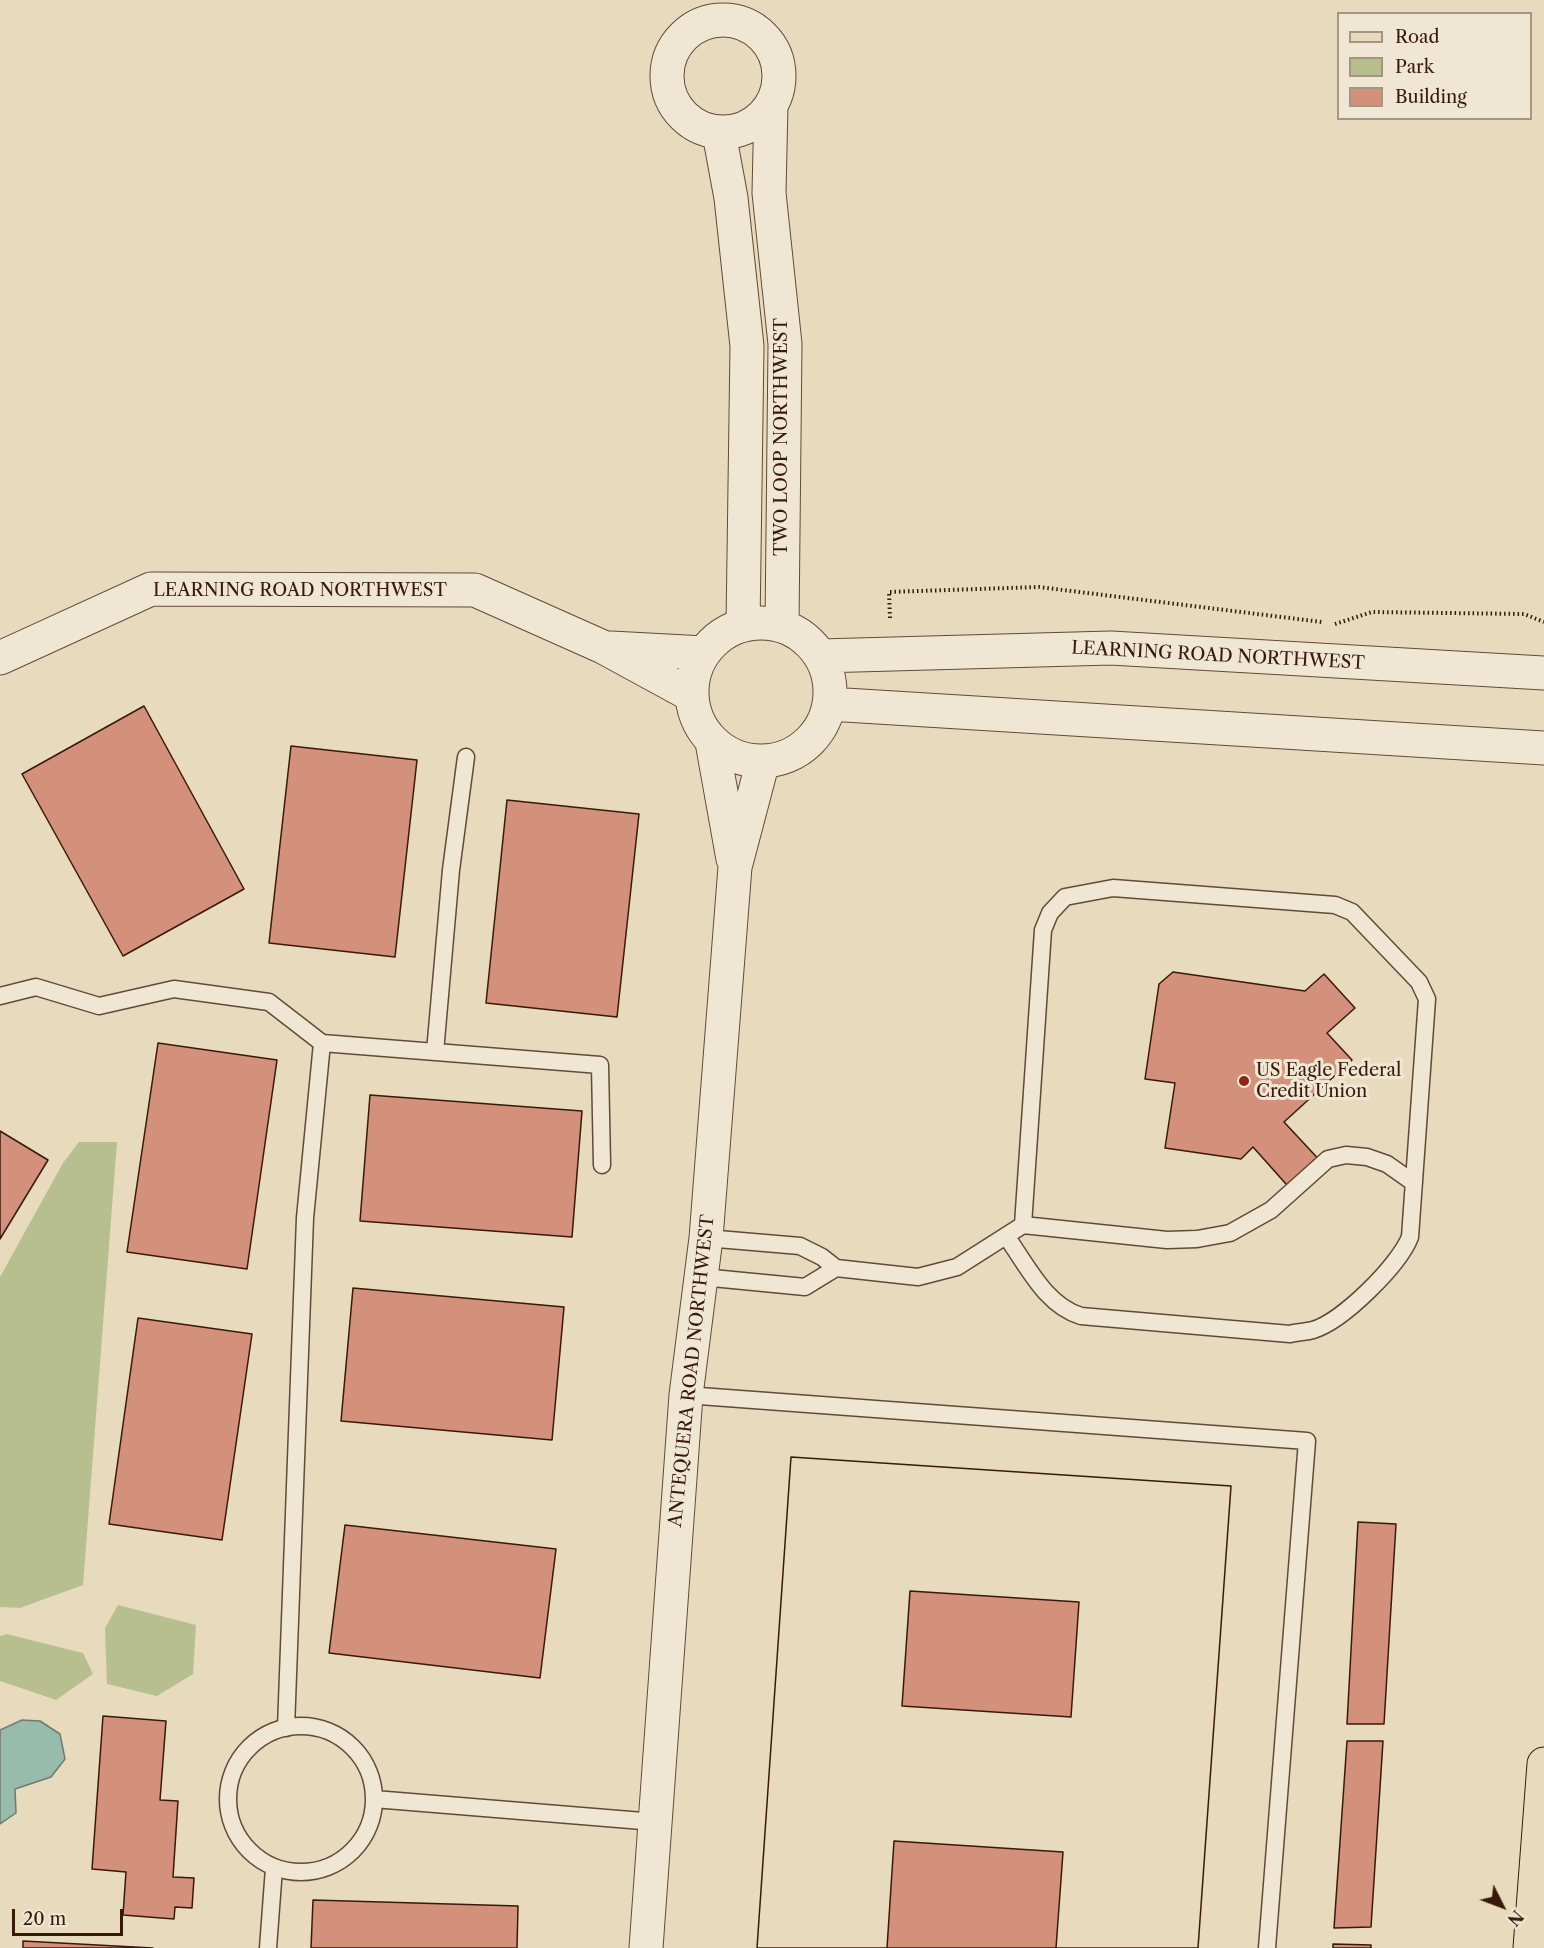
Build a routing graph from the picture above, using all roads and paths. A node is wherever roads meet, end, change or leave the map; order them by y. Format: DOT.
graph roads {
  1 [pos="716,10"];
  2 [pos="771,105"];
  3 [pos="719,133"];
  4 [pos="1544,622"];
  5 [pos="743,625"];
  6 [pos="782,626"];
  7 [pos="891,626"];
  8 [pos="603,647"];
  9 [pos="704,653"];
  10 [pos="820,656"];
  11 [pos="0,658"];
  12 [pos="1544,673"];
  13 [pos="691,695"];
  14 [pos="829,704"];
  15 [pos="712,741"];
  16 [pos="1544,748"];
  17 [pos="466,757"];
  18 [pos="764,761"];
  19 [pos="735,867"];
  20 [pos="0,996"];
  21 [pos="322,1043"];
  22 [pos="435,1052"];
  23 [pos="602,1165"];
  24 [pos="1414,1183"];
  25 [pos="1023,1225"];
  26 [pos="1006,1236"];
  27 [pos="706,1238"];
  28 [pos="836,1268"];
  29 [pos="702,1276"];
  30 [pos="686,1395"];
  31 [pos="286,1728"];
  32 [pos="1544,1764"];
  33 [pos="374,1799"];
  34 [pos="654,1822"];
  35 [pos="274,1868"];
  36 [pos="268,1948"];
  37 [pos="646,1948"];
  38 [pos="1267,1948"];
  39 [pos="1530,1948"];
  1 -- 2 [label="street"];
  1 -- 3 [label="street"];
  2 -- 3 [label="street"];
  2 -- 6 [label="street, TWO LOOP NORTHWEST"];
  3 -- 5 [label="street, TWO LOOP NORTHWEST"];
  4 -- 7 [label="path"];
  5 -- 6 [label="street"];
  5 -- 9 [label="street"];
  6 -- 10 [label="street"];
  8 -- 9 [label="street, LEARNING ROAD NORTHWEST"];
  8 -- 11 [label="street, LEARNING ROAD NORTHWEST"];
  8 -- 13 [label="street, LEARNING ROAD NORTHWEST"];
  9 -- 13 [label="street"];
  10 -- 12 [label="street, LEARNING ROAD NORTHWEST"];
  10 -- 14 [label="street"];
  13 -- 15 [label="street"];
  14 -- 16 [label="street"];
  14 -- 18 [label="street"];
  15 -- 18 [label="street"];
  15 -- 19 [label="street, ANTEQUERA ROAD NORTHWEST"];
  17 -- 22 [label="lane"];
  18 -- 19 [label="street, ANTEQUERA ROAD NORTHWEST"];
  19 -- 27 [label="street, ANTEQUERA ROAD NORTHWEST"];
  20 -- 21 [label="lane"];
  21 -- 22 [label="lane"];
  21 -- 31 [label="lane"];
  22 -- 23 [label="lane"];
  24 -- 25 [label="lane"];
  24 -- 25 [label="lane"];
  24 -- 26 [label="lane"];
  25 -- 26 [label="lane"];
  26 -- 28 [label="lane"];
  27 -- 28 [label="lane"];
  27 -- 29 [label="street, ANTEQUERA ROAD NORTHWEST"];
  28 -- 29 [label="lane"];
  29 -- 30 [label="street, ANTEQUERA ROAD NORTHWEST"];
  30 -- 34 [label="street, ANTEQUERA ROAD NORTHWEST"];
  30 -- 38 [label="lane"];
  31 -- 33 [label="lane"];
  31 -- 35 [label="lane"];
  32 -- 39 [label="main road"];
  33 -- 34 [label="lane"];
  33 -- 35 [label="lane"];
  34 -- 37 [label="street, ANTEQUERA ROAD NORTHWEST"];
  35 -- 36 [label="lane"];
}
